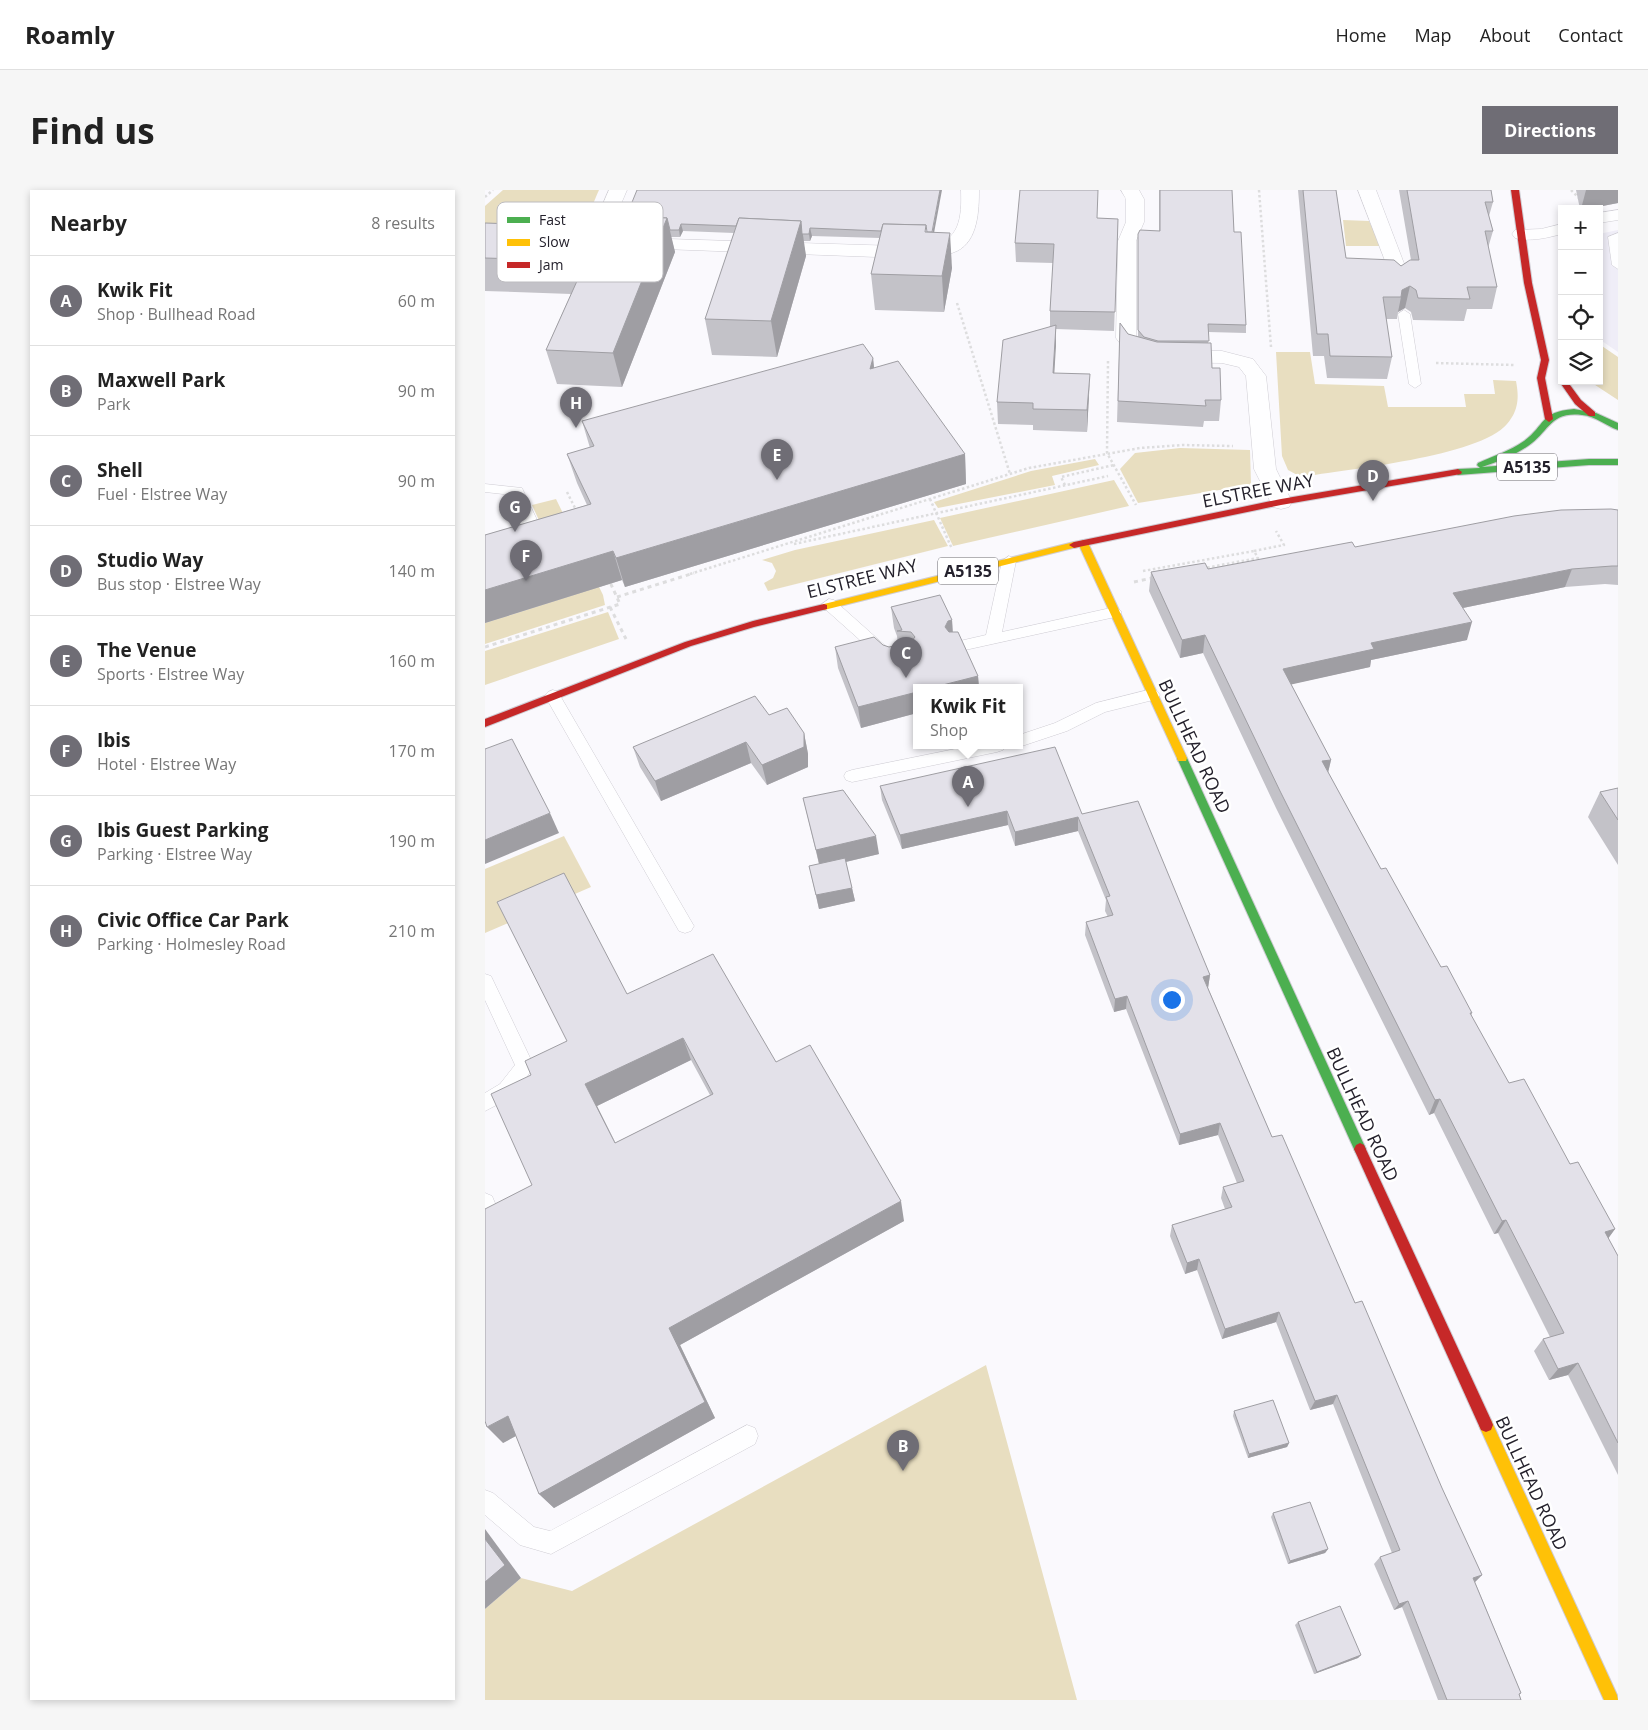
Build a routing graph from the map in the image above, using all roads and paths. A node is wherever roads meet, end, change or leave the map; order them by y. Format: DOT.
graph roads {
  1 [pos="493,190"];
  2 [pos="618,190"];
  3 [pos="970,190"];
  4 [pos="1130,190"];
  5 [pos="1259,190"];
  6 [pos="1367,190"];
  7 [pos="1515,190"];
  8 [pos="1571,190"];
  9 [pos="485,197"];
  10 [pos="613,202"];
  11 [pos="1583,203"];
  12 [pos="1618,215"];
  13 [pos="1603,217"];
  14 [pos="1558,230"];
  15 [pos="1521,234"];
  16 [pos="1618,236"];
  17 [pos="663,243"];
  18 [pos="1618,265"];
  19 [pos="1397,274"];
  20 [pos="957,303"];
  21 [pos="1404,314"];
  22 [pos="1271,348"];
  23 [pos="1108,352"];
  24 [pos="1545,360"];
  25 [pos="1411,362"];
  26 [pos="1521,365"];
  27 [pos="1558,375"];
  28 [pos="1415,384"];
  29 [pos="1566,385"];
  30 [pos="1591,414"];
  31 [pos="1546,423"];
  32 [pos="1618,427"];
  33 [pos="1547,444"];
  34 [pos="1263,447"];
  35 [pos="1107,453"];
  36 [pos="1558,453"];
  37 [pos="1618,454"];
  38 [pos="1603,461"];
  39 [pos="1589,462"];
  40 [pos="1618,462"];
  41 [pos="1114,465"];
  42 [pos="1465,471"];
  43 [pos="1010,474"];
  44 [pos="1109,476"];
  45 [pos="1065,485"];
  46 [pos="485,488"];
  47 [pos="567,492"];
  48 [pos="930,499"];
  49 [pos="1281,502"];
  50 [pos="1137,508"];
  51 [pos="936,513"];
  52 [pos="579,517"];
  53 [pos="1267,533"];
  54 [pos="485,542"];
  55 [pos="1083,544"];
  56 [pos="774,548"];
  57 [pos="953,549"];
  58 [pos="1254,550"];
  59 [pos="1009,561"];
  60 [pos="1200,569"];
  61 [pos="1143,571"];
  62 [pos="607,575"];
  63 [pos="1153,578"];
  64 [pos="1133,582"];
  65 [pos="617,597"];
  66 [pos="829,604"];
  67 [pos="610,607"];
  68 [pos="1115,612"];
  69 [pos="993,639"];
  70 [pos="626,640"];
  71 [pos="485,647"];
  72 [pos="956,647"];
  73 [pos="900,660"];
  74 [pos="1152,695"];
  75 [pos="553,696"];
  76 [pos="485,723"];
  77 [pos="1023,740"];
  78 [pos="982,749"];
  79 [pos="852,776"];
  80 [pos="685,926"];
  81 [pos="485,980"];
  82 [pos="485,1104"];
  83 [pos="747,1436"];
  84 [pos="485,1501"];
  85 [pos="1612,1700"];
  1 -- 9 [label="path"];
  2 -- 10 [label="street"];
  3 -- 17 [label="street"];
  4 -- 34 [label="street"];
  5 -- 22 [label="path"];
  6 -- 19 [label="street"];
  7 -- 15 [label="street"];
  8 -- 11 [label="path"];
  12 -- 13 [label="street"];
  14 -- 15 [label="street"];
  15 -- 24 [label="street"];
  16 -- 18 [label="lane"];
  20 -- 43 [label="path"];
  21 -- 25 [label="lane"];
  23 -- 35 [label="path"];
  24 -- 27 [label="street"];
  24 -- 31 [label="street"];
  25 -- 26 [label="path"];
  25 -- 28 [label="lane"];
  29 -- 30 [label="street"];
  30 -- 31 [label="street"];
  30 -- 32 [label="street"];
  31 -- 33 [label="street, A5135"];
  31 -- 42 [label="street, ELSTREE WAY / A5135"];
  34 -- 35 [label="path"];
  34 -- 49 [label="street"];
  35 -- 41 [label="path"];
  35 -- 43 [label="path"];
  36 -- 39 [label="street, ELSTREE WAY / A5135"];
  37 -- 38 [label="street, ELSTREE WAY / A5135"];
  38 -- 39 [label="street, ELSTREE WAY / A5135"];
  38 -- 40 [label="street, ELSTREE WAY / A5135"];
  39 -- 42 [label="street, ELSTREE WAY / A5135"];
  41 -- 45 [label="path"];
  41 -- 50 [label="path"];
  42 -- 49 [label="street, ELSTREE WAY / A5135"];
  43 -- 48 [label="path"];
  44 -- 45 [label="path"];
  45 -- 51 [label="path"];
  46 -- 54 [label="lane"];
  47 -- 52 [label="path"];
  48 -- 51 [label="path"];
  48 -- 56 [label="path"];
  49 -- 55 [label="street, ELSTREE WAY / A5135"];
  51 -- 56 [label="path"];
  51 -- 57 [label="path"];
  53 -- 58 [label="path"];
  55 -- 59 [label="street, ELSTREE WAY / A5135"];
  55 -- 68 [label="street, BULLHEAD ROAD"];
  56 -- 65 [label="path"];
  58 -- 60 [label="path"];
  58 -- 61 [label="path"];
  59 -- 66 [label="street, ELSTREE WAY / A5135"];
  59 -- 69 [label="lane"];
  62 -- 65 [label="path"];
  63 -- 64 [label="path"];
  65 -- 67 [label="path"];
  66 -- 73 [label="lane"];
  66 -- 75 [label="street, ELSTREE WAY / A5135"];
  67 -- 70 [label="path"];
  67 -- 71 [label="path"];
  68 -- 69 [label="lane"];
  68 -- 74 [label="street, BULLHEAD ROAD"];
  69 -- 72 [label="lane"];
  74 -- 77 [label="lane"];
  74 -- 85 [label="street, BULLHEAD ROAD"];
  75 -- 76 [label="street, ELSTREE WAY / A5135"];
  75 -- 80 [label="lane"];
  78 -- 79 [label="lane"];
  81 -- 82 [label="lane"];
  83 -- 84 [label="lane"];
}
